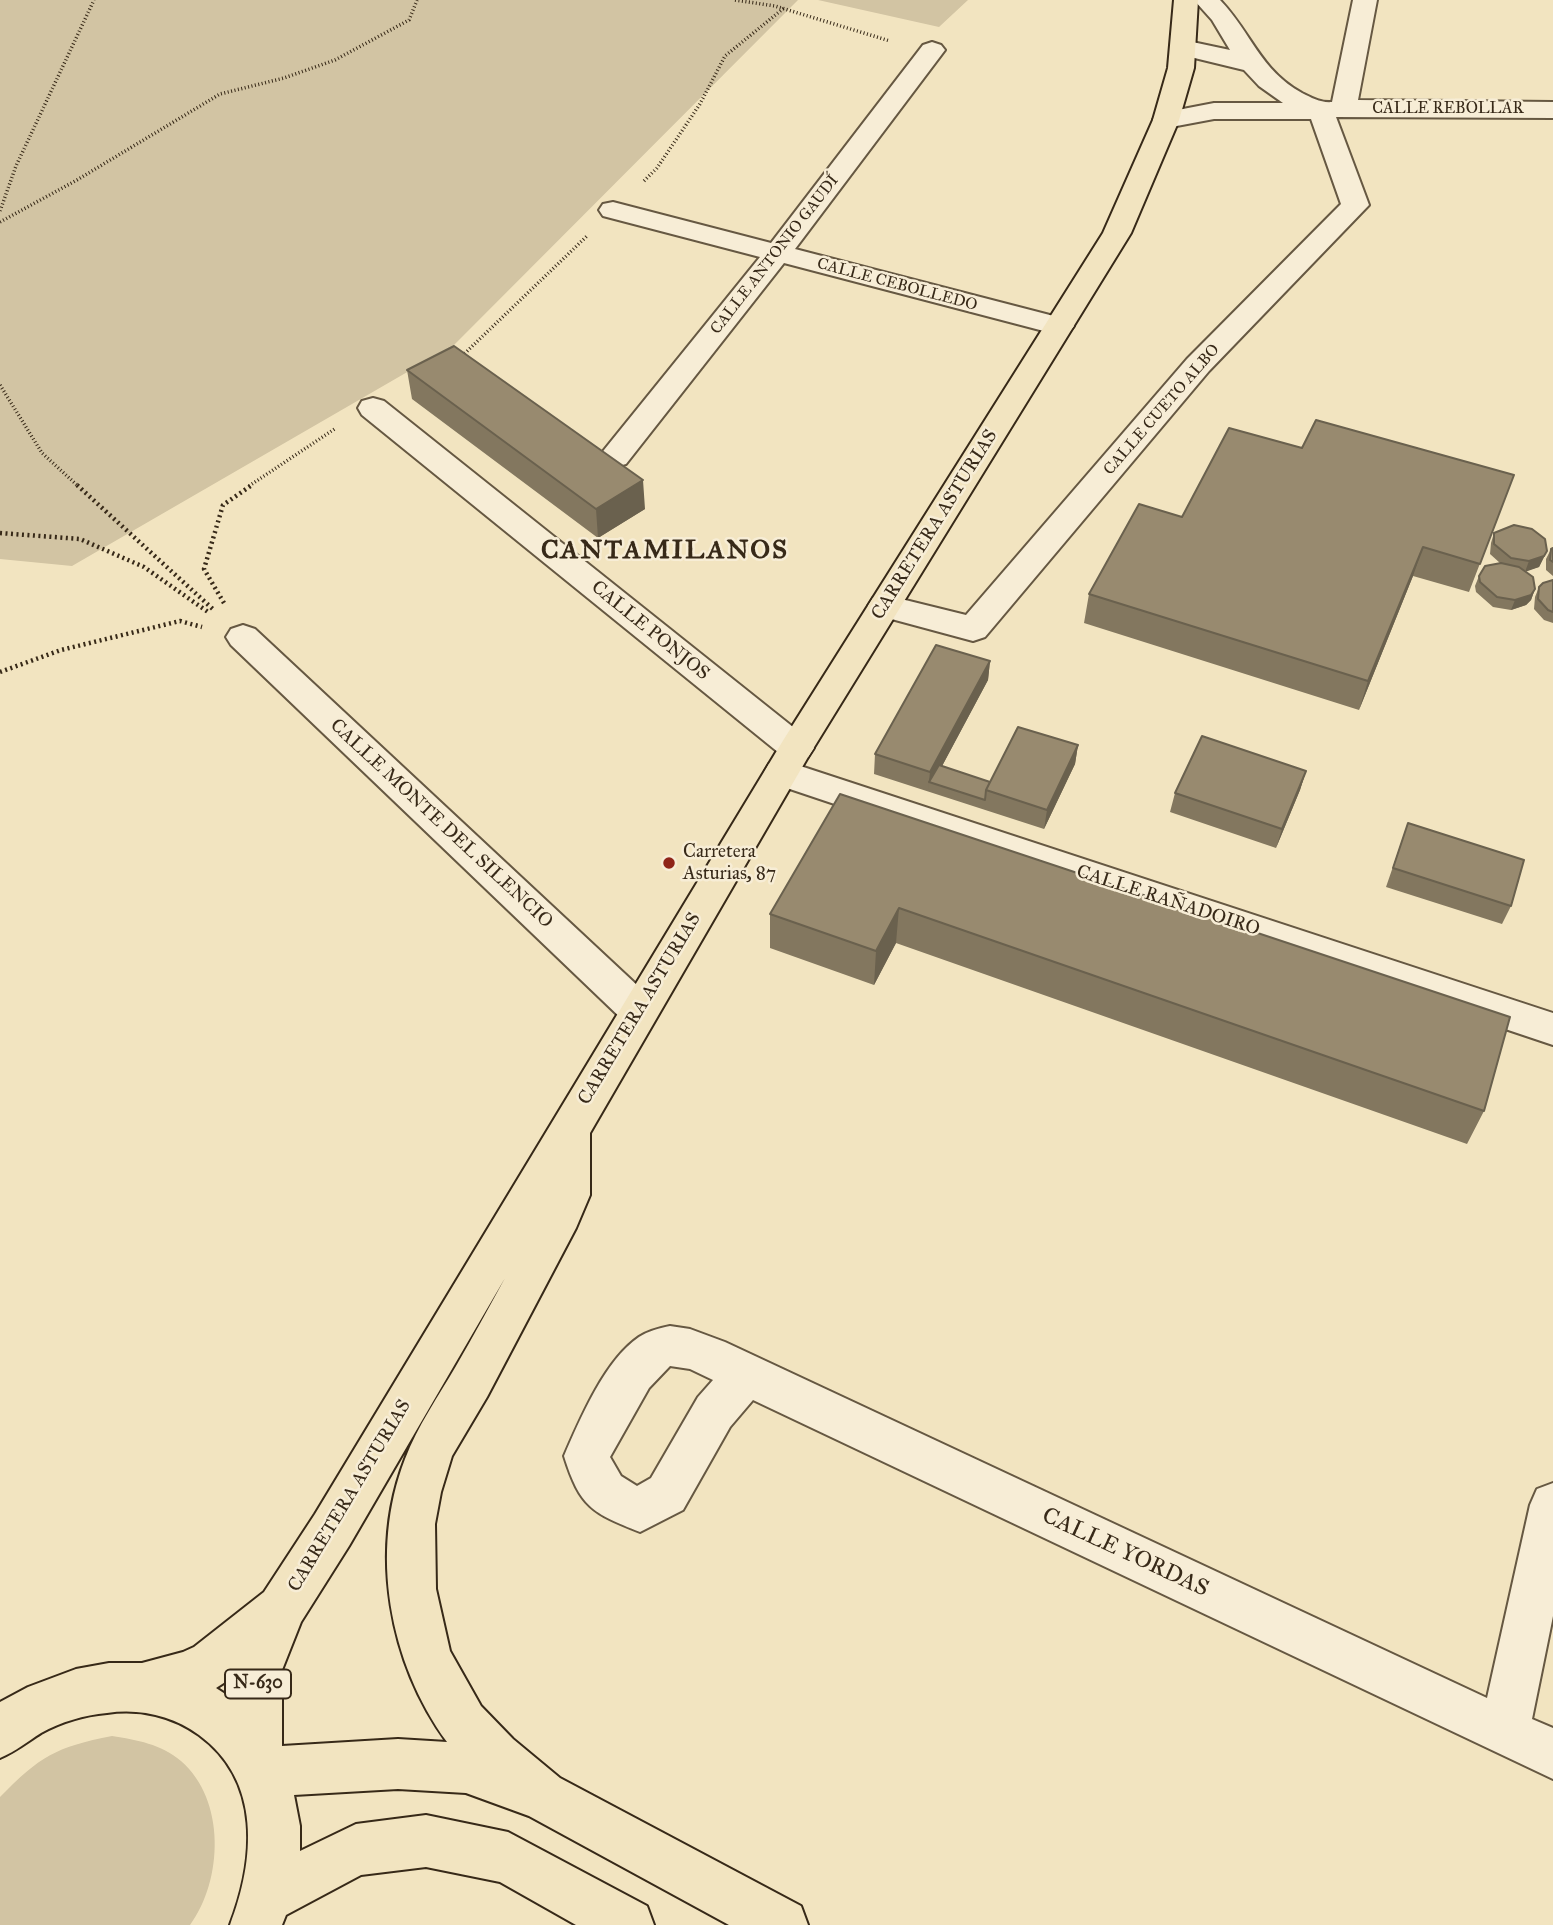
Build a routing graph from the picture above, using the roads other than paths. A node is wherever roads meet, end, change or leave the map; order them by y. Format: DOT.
graph roads {
  1 [pos="1186,0"];
  2 [pos="1206,0"];
  3 [pos="1365,0"];
  4 [pos="1182,48"];
  5 [pos="932,50"];
  6 [pos="1253,65"];
  7 [pos="1332,109"];
  8 [pos="1553,110"];
  9 [pos="1214,111"];
  10 [pos="1167,120"];
  11 [pos="614,210"];
  12 [pos="777,254"];
  13 [pos="1059,326"];
  14 [pos="373,408"];
  15 [pos="615,457"];
  16 [pos="885,606"];
  17 [pos="243,637"];
  18 [pos="789,760"];
  19 [pos="639,1011"];
  20 [pos="1553,1029"];
  21 [pos="569,1128"];
  22 [pos="746,1375"];
  23 [pos="1553,1505"];
  24 [pos="282,1608"];
  25 [pos="147,1686"];
  26 [pos="2,1724"];
  27 [pos="1504,1732"];
  28 [pos="1553,1754"];
  29 [pos="259,1768"];
  30 [pos="542,1796"];
  31 [pos="262,1910"];
  32 [pos="628,1925"];
  33 [pos="782,1925"];
  1 -- 4 [label="main road, CARRETERA ASTURIAS"];
  2 -- 6 [label="street"];
  3 -- 7 [label="street"];
  4 -- 6 [label="street"];
  4 -- 10 [label="main road, CARRETERA ASTURIAS"];
  5 -- 12 [label="street, CALLE ANTONIO GAUDÍ"];
  6 -- 7 [label="street"];
  6 -- 9 [label="street"];
  7 -- 8 [label="street, CALLE REBOLLAR"];
  7 -- 9 [label="street, CALLE REBOLLAR"];
  7 -- 16 [label="street, CALLE CUETO ALBO"];
  9 -- 10 [label="street, CALLE REBOLLAR"];
  10 -- 13 [label="main road, CARRETERA ASTURIAS"];
  11 -- 12 [label="street, CALLE CEBOLLEDO"];
  12 -- 13 [label="street, CALLE CEBOLLEDO"];
  12 -- 15 [label="street, CALLE ANTONIO GAUDÍ"];
  13 -- 16 [label="main road, CARRETERA ASTURIAS"];
  14 -- 18 [label="street, CALLE PONJOS"];
  16 -- 18 [label="main road, CARRETERA ASTURIAS"];
  17 -- 19 [label="street, CALLE MONTE DEL SILENCIO"];
  18 -- 19 [label="main road, CARRETERA ASTURIAS"];
  18 -- 20 [label="street, CALLE RAÑADOIRO"];
  19 -- 21 [label="main road, CARRETERA ASTURIAS"];
  21 -- 24 [label="main road, CARRETERA ASTURIAS"];
  21 -- 30 [label="main road"];
  22 -- 27 [label="street, CALLE YORDAS"];
  23 -- 27 [label="street"];
  24 -- 25 [label="main road, CARRETERA ASTURIAS / N-630"];
  24 -- 29 [label="main road, CARRETERA ASTURIAS / N-630"];
  25 -- 26 [label="main road, N-630"];
  25 -- 29 [label="main road, N-630"];
  27 -- 28 [label="street, CALLE YORDAS"];
  29 -- 30 [label="main road"];
  29 -- 31 [label="main road, N-630"];
  30 -- 33 [label="main road"];
  31 -- 32 [label="main road"];
}
